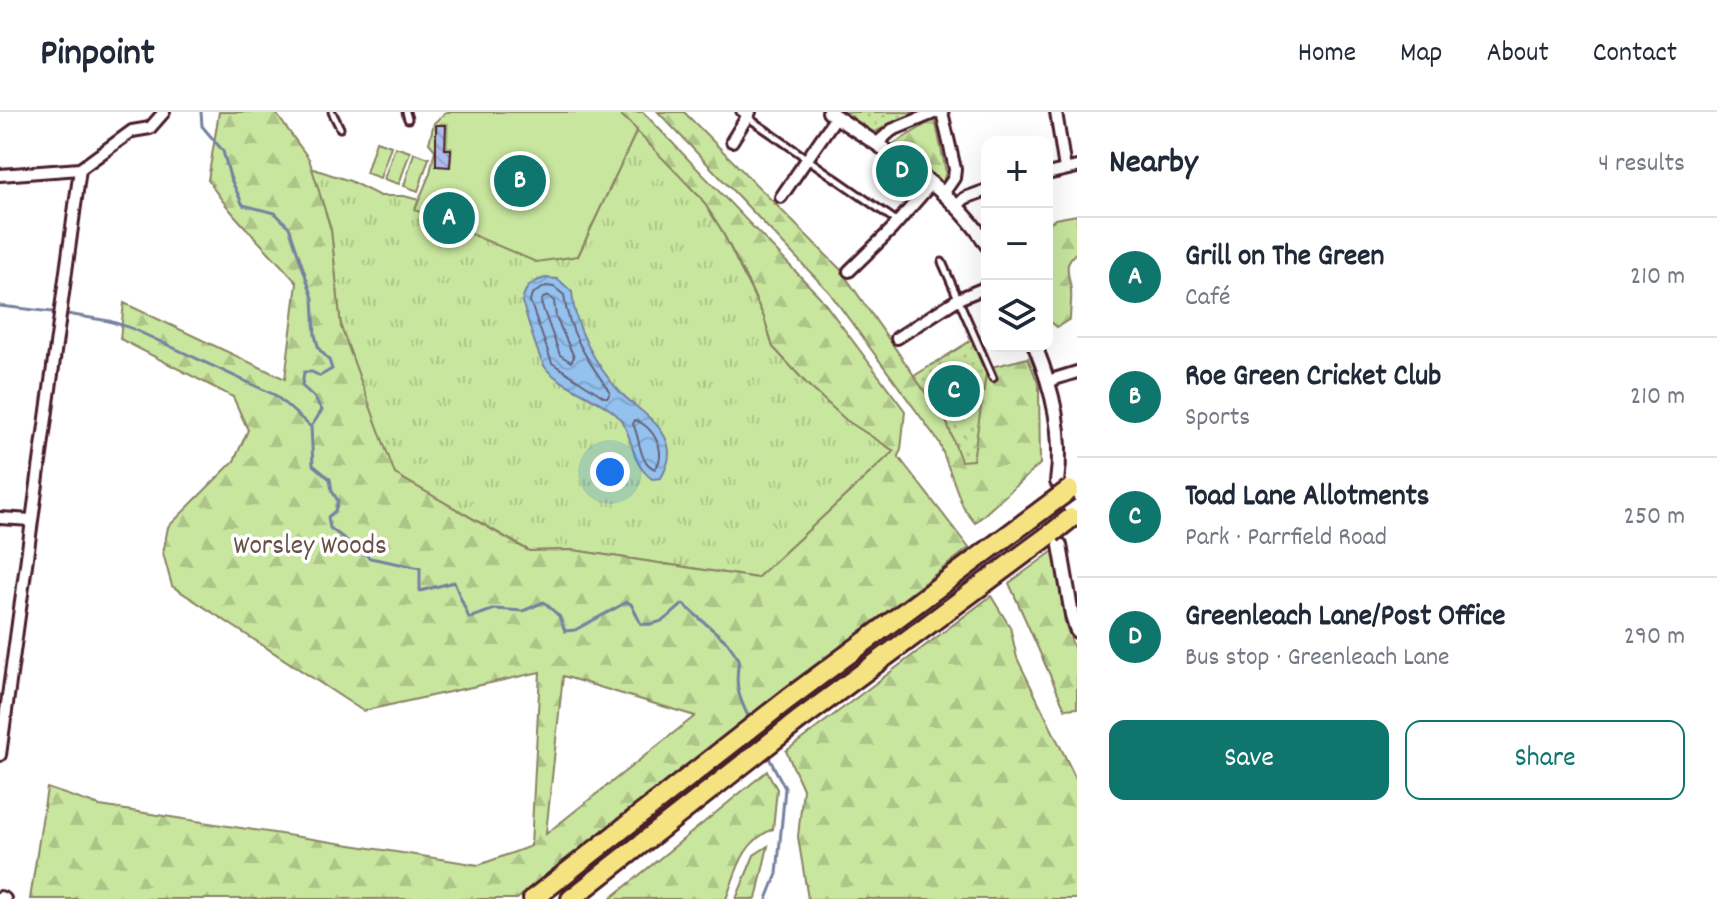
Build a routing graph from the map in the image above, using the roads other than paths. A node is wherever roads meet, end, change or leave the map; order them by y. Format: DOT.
graph roads {
  1 [pos="164,112"];
  2 [pos="332,112"];
  3 [pos="939,112"];
  4 [pos="1056,112"];
  5 [pos="746,113"];
  6 [pos="833,114"];
  7 [pos="340,128"];
  8 [pos="732,141"];
  9 [pos="876,144"];
  10 [pos="808,158"];
  11 [pos="1077,167"];
  12 [pos="80,169"];
  13 [pos="1065,169"];
  14 [pos="1053,172"];
  15 [pos="0,175"];
  16 [pos="931,184"];
  17 [pos="981,192"];
  18 [pos="943,194"];
  19 [pos="781,197"];
  20 [pos="957,206"];
  21 [pos="899,222"];
  22 [pos="981,237"];
  23 [pos="942,262"];
  24 [pos="849,271"];
  25 [pos="981,289"];
  26 [pos="958,299"];
  27 [pos="897,338"];
  28 [pos="1037,352"];
  29 [pos="1077,372"];
  30 [pos="993,378"];
  31 [pos="1048,381"];
  32 [pos="1068,485"];
  33 [pos="1074,516"];
  34 [pos="0,518"];
  35 [pos="31,520"];
  36 [pos="1056,539"];
  37 [pos="1077,631"];
  38 [pos="0,755"];
  39 [pos="577,895"];
  40 [pos="533,899"];
  1 -- 12 [label="street"];
  2 -- 7 [label="lane"];
  3 -- 9 [label="street"];
  3 -- 18 [label="street"];
  4 -- 13 [label="street"];
  5 -- 8 [label="street"];
  5 -- 10 [label="lane"];
  6 -- 9 [label="street"];
  6 -- 10 [label="street"];
  9 -- 16 [label="street"];
  10 -- 19 [label="street"];
  10 -- 21 [label="lane"];
  11 -- 13 [label="street"];
  12 -- 15 [label="street"];
  12 -- 35 [label="street"];
  13 -- 14 [label="street"];
  16 -- 18 [label="street"];
  16 -- 21 [label="street"];
  17 -- 20 [label="street"];
  18 -- 20 [label="street"];
  20 -- 22 [label="street"];
  21 -- 24 [label="street"];
  23 -- 26 [label="lane"];
  25 -- 26 [label="street"];
  26 -- 27 [label="street"];
  26 -- 30 [label="lane"];
  28 -- 31 [label="street"];
  29 -- 31 [label="street"];
  31 -- 32 [label="street"];
  32 -- 40 [label="highway, bridge"];
  33 -- 36 [label="highway, bridge"];
  34 -- 35 [label="street"];
  35 -- 38 [label="street"];
  36 -- 37 [label="street"];
  36 -- 39 [label="highway"];
}
